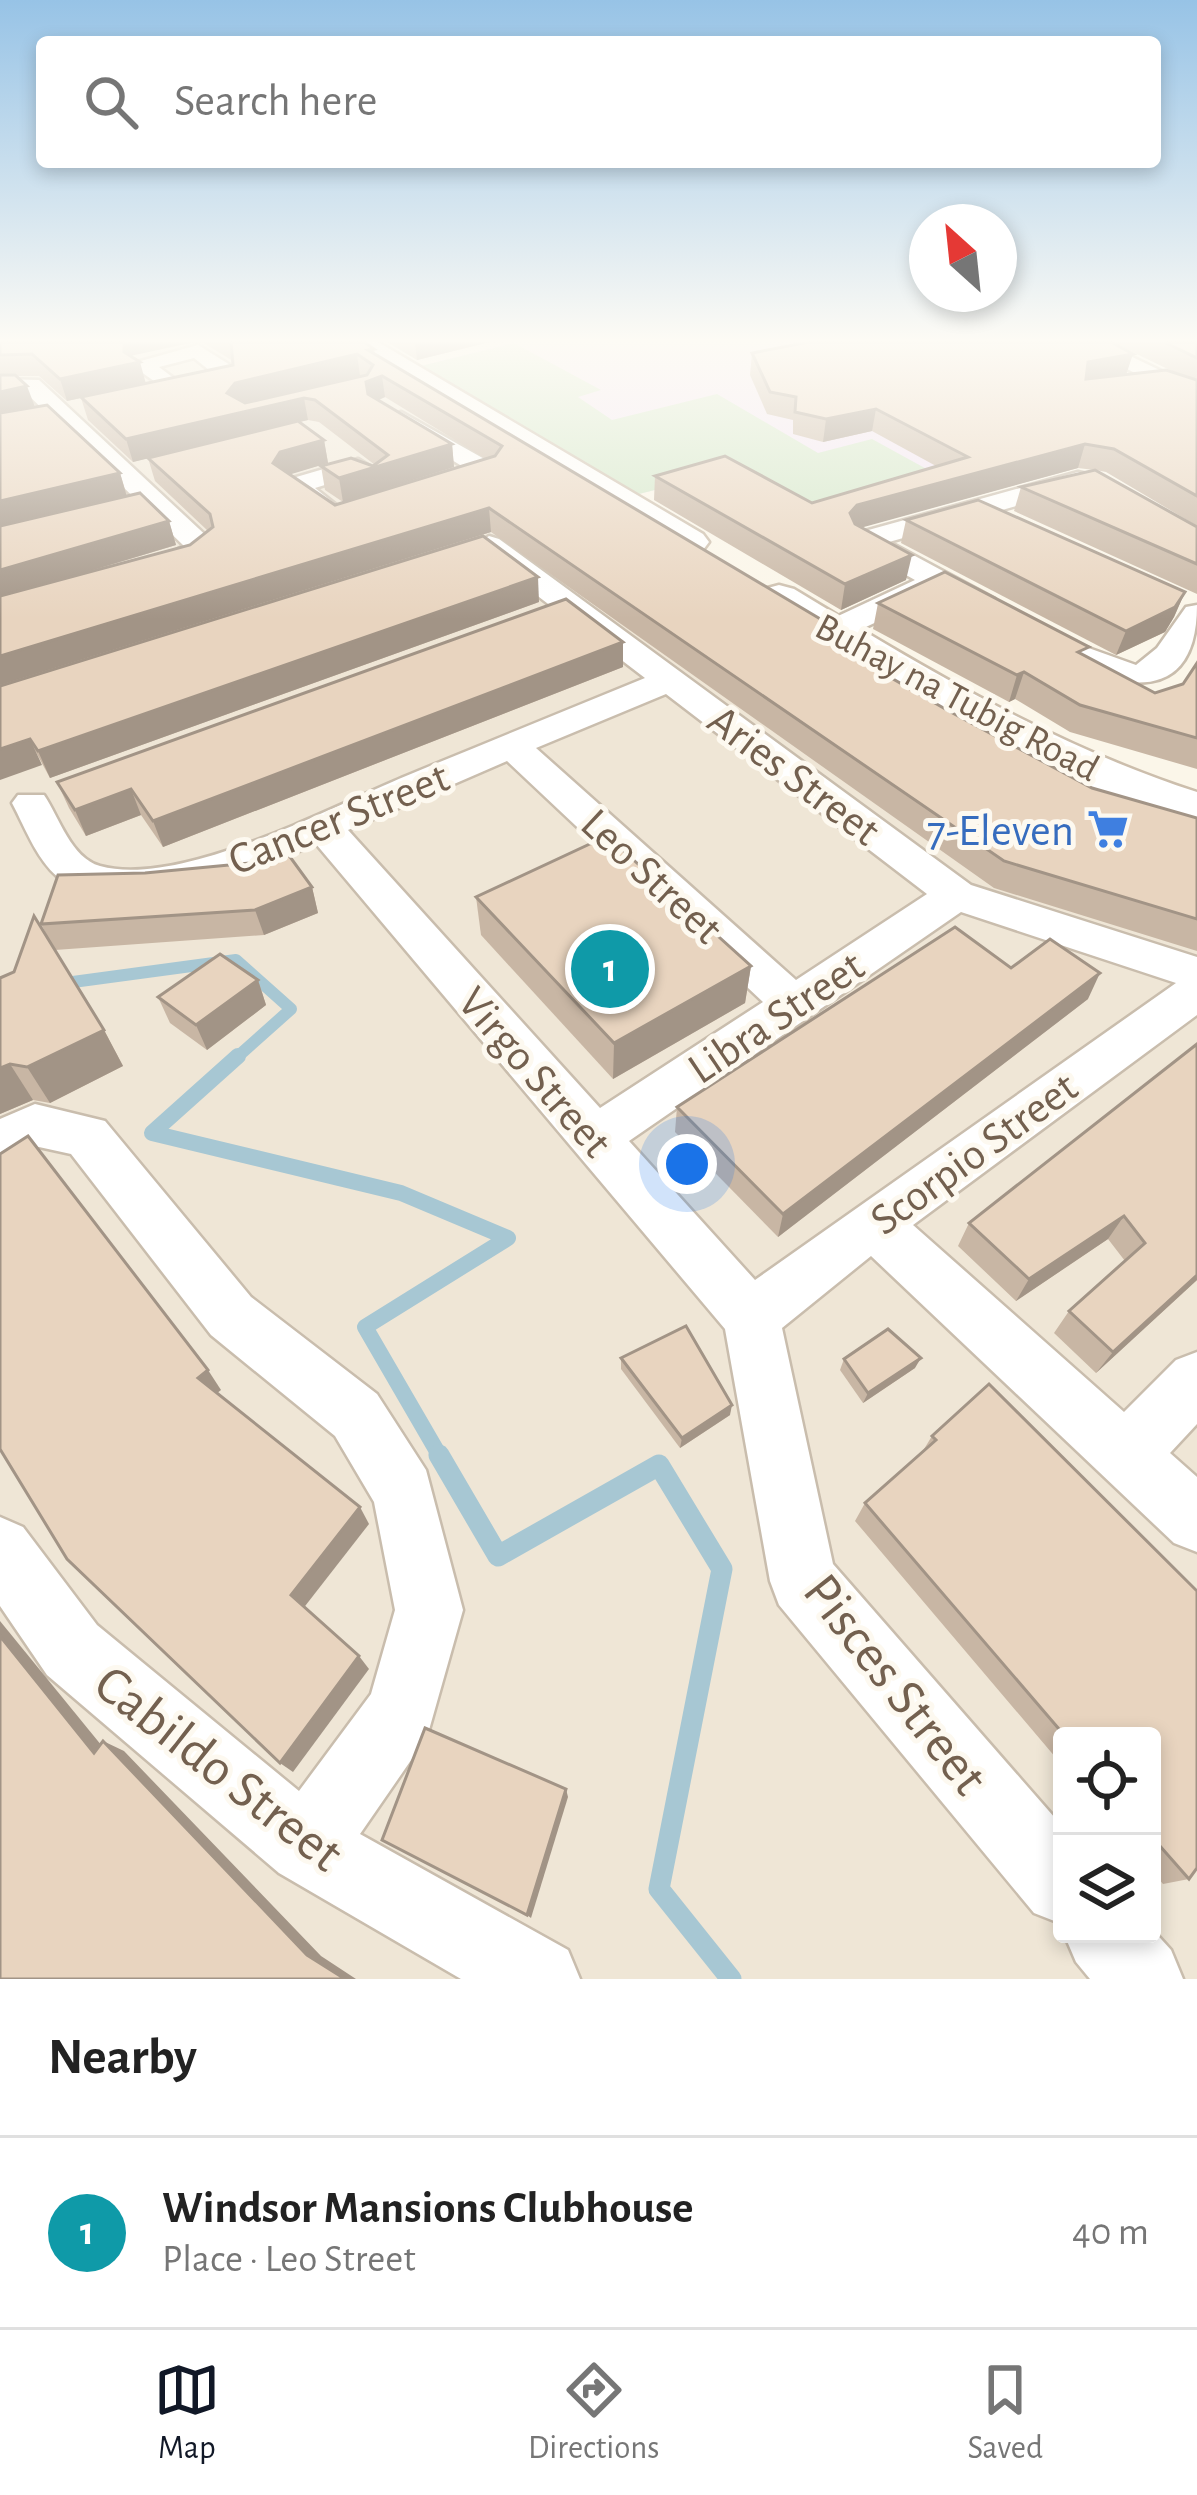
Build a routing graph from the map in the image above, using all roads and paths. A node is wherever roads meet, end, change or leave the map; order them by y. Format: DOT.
graph roads {
  1 [pos="93,434"];
  2 [pos="435,434"];
  3 [pos="511,434"];
  4 [pos="324,443"];
  5 [pos="358,467"];
  6 [pos="1095,482"];
  7 [pos="387,487"];
  8 [pos="422,490"];
  9 [pos="973,508"];
  10 [pos="359,510"];
  11 [pos="1012,526"];
  12 [pos="478,549"];
  13 [pos="124,577"];
  14 [pos="937,581"];
  15 [pos="571,605"];
  16 [pos="1190,608"];
  17 [pos="526,622"];
  18 [pos="832,631"];
  19 [pos="670,680"];
  20 [pos="512,746"];
  21 [pos="28,804"];
  22 [pos="1197,810"];
  23 [pos="321,825"];
  24 [pos="956,895"];
  25 [pos="1197,973"];
  26 [pos="1197,991"];
  27 [pos="794,1004"];
  28 [pos="595,1138"];
  29 [pos="0,1143"];
  30 [pos="873,1223"];
  31 [pos="751,1317"];
  32 [pos="1197,1381"];
  33 [pos="1126,1455"];
  34 [pos="1197,1520"];
  35 [pos="0,1550"];
  36 [pos="306,1846"];
  37 [pos="1053,1874"];
  38 [pos="1112,1943"];
  39 [pos="539,1979"];
  40 [pos="1142,1979"];
  1 -- 13 [label="street"];
  2 -- 8 [label="street"];
  3 -- 18 [label="main road, Buhay na Tubig Road"];
  4 -- 5 [label="street"];
  5 -- 7 [label="street"];
  5 -- 10 [label="street"];
  6 -- 9 [label="street"];
  9 -- 11 [label="street"];
  9 -- 14 [label="street"];
  12 -- 15 [label="street, Aries Street"];
  14 -- 16 [label="street"];
  14 -- 18 [label="street"];
  15 -- 17 [label="street"];
  15 -- 19 [label="street, Aries Street"];
  18 -- 22 [label="main road, Buhay na Tubig Road"];
  19 -- 20 [label="street, Cancer Street"];
  19 -- 24 [label="street, Aries Street"];
  20 -- 23 [label="street, Cancer Street"];
  20 -- 27 [label="street, Leo Street"];
  21 -- 23 [label="street, Cancer Street"];
  23 -- 28 [label="street, Virgo Street"];
  24 -- 25 [label="street, Aries Street"];
  24 -- 27 [label="street, Libra Street"];
  26 -- 30 [label="street, Scorpio Street"];
  27 -- 28 [label="street, Libra Street"];
  28 -- 31 [label="street, Virgo Street"];
  29 -- 36 [label="street"];
  30 -- 31 [label="street, Scorpio Street"];
  30 -- 33 [label="street"];
  31 -- 37 [label="street, Pisces Street"];
  32 -- 33 [label="street"];
  33 -- 34 [label="street"];
  35 -- 36 [label="street, Cabildo Street"];
  36 -- 39 [label="street, Cabildo Street"];
  38 -- 40 [label="street"];
}
